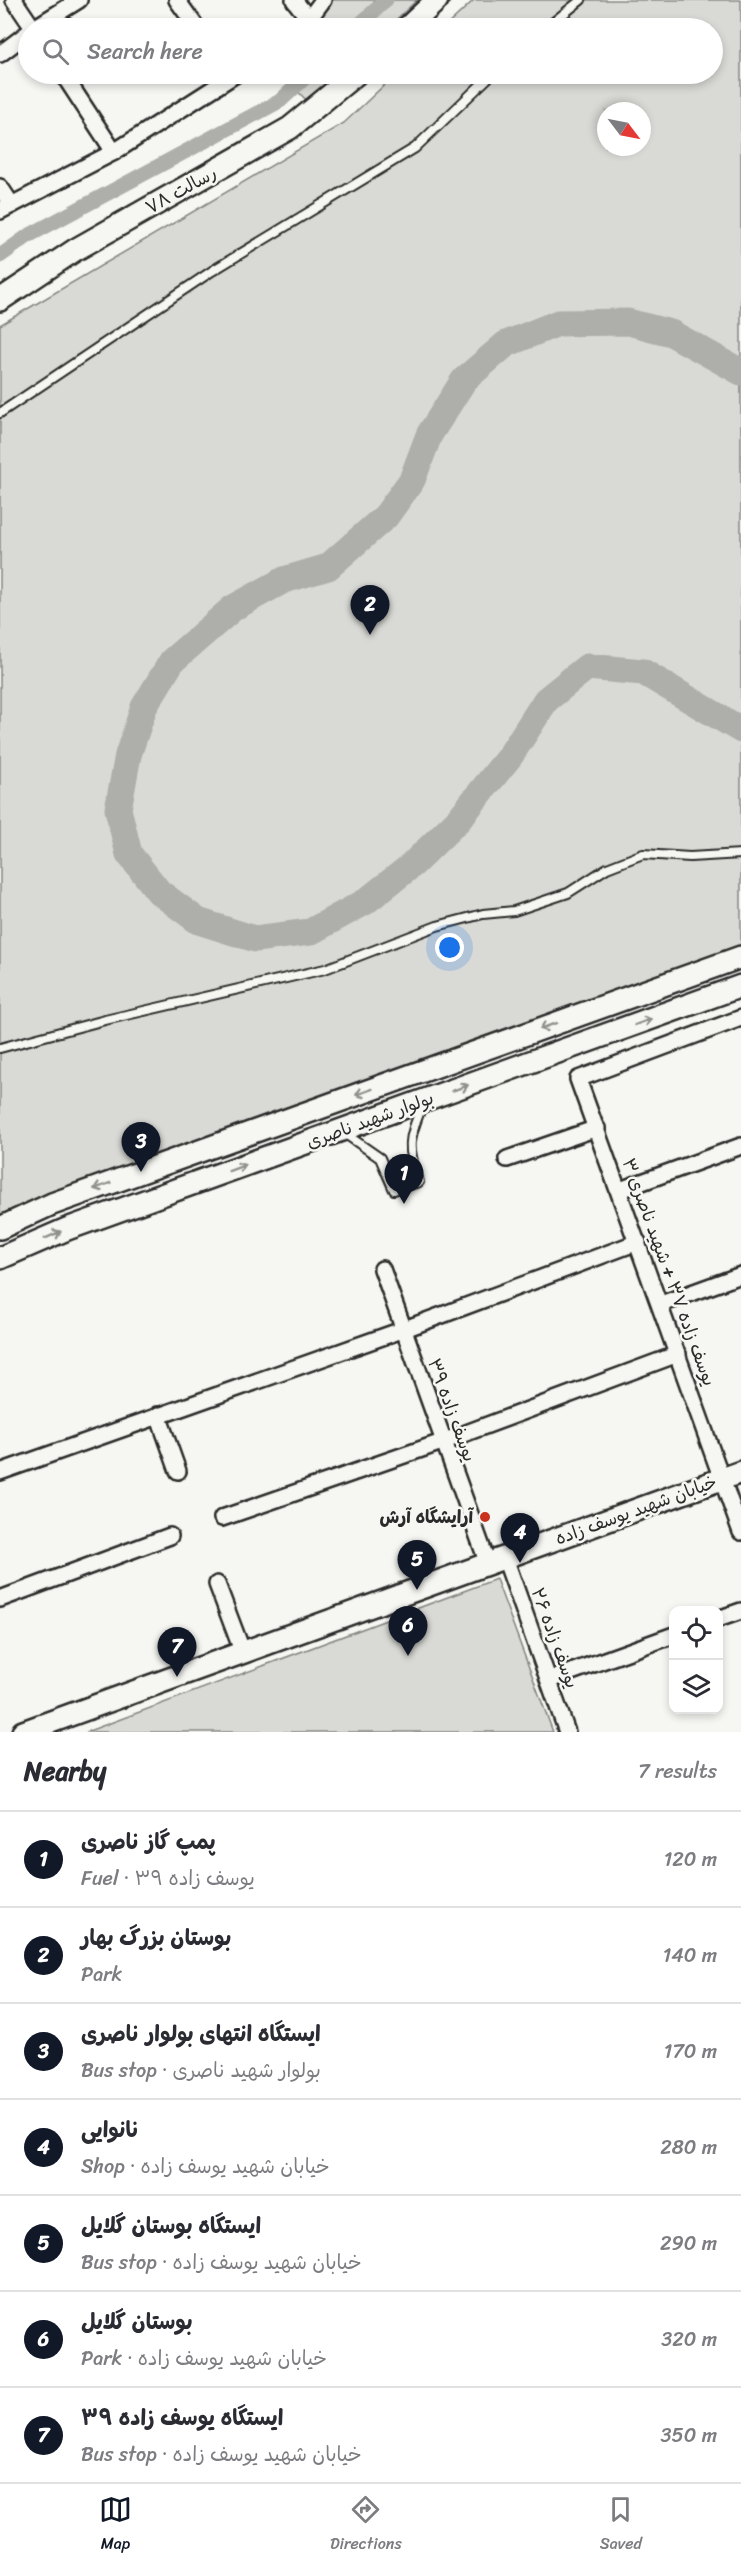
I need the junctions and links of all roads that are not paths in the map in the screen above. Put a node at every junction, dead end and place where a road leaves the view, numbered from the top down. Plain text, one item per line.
1 (14, 0) edge
2 (79, 0) edge
3 (177, 0) edge
4 (294, 0) edge
5 (323, 0) edge
6 (437, 0) edge
7 (581, 0) edge
8 (27, 18) edge
9 (50, 18) edge
10 (190, 18) edge
11 (308, 18) edge
12 (310, 18) edge
13 (418, 18) edge
14 (558, 18) edge
15 (18, 40) edge
16 (0, 54) edge
17 (70, 84) edge
18 (218, 84) edge
19 (344, 84) edge
20 (482, 84) edge
21 (114, 152) junction
22 (0, 187) edge
23 (6, 208) edge
24 (0, 300) edge
25 (0, 413) edge
26 (741, 854) edge
27 (741, 957) edge
28 (741, 986) edge
29 (587, 1011) junction
30 (741, 1018) edge
31 (598, 1038) junction
32 (0, 1048) edge
33 (425, 1100) junction
34 (597, 1128) junction
35 (340, 1131) junction
36 (741, 1146) edge
37 (507, 1159) dead end
38 (620, 1190) junction
39 (0, 1228) edge
40 (638, 1242) junction
41 (0, 1258) edge
42 (382, 1269) dead end
43 (741, 1275) edge
44 (661, 1304) junction
45 (402, 1330) junction
46 (678, 1354) junction
47 (158, 1415) junction
48 (442, 1442) junction
49 (178, 1471) dead end
50 (0, 1472) edge
51 (731, 1476) edge
52 (222, 1518) dead end
53 (741, 1532) edge
54 (170, 1536) dead end
55 (497, 1561) junction
56 (217, 1584) dead end
57 (0, 1599) edge
58 (741, 1611) edge
59 (723, 1617) edge
60 (669, 1637) edge
61 (243, 1653) junction
62 (549, 1680) junction
63 (23, 1732) edge
64 (567, 1732) edge

1 - 8 street
2 - 9 street
3 - 10 street
4 - 11 street
5 - 12 street
6 - 13 main road
7 - 14 lane
15 - 16 street
17 - 21 street
18 - 21 street
19 - 24 main road, رسالت ۷۸
20 - 25 lane
21 - 23 street
22 - 23 street
26 - 32 lane
27 - 29 main road, بولوار شهید ناصری
31 -> 28 main road, بولوار شهید ناصری
29 - 31 main road
29 -> 39 main road, بولوار شهید ناصری
30 - 34 street, یوسف زاده ۳۷ + شهید ناصری ۳
33 -> 31 main road, بولوار شهید ناصری
33 - 35 main road, بولوار شهید ناصری
33 - 35 lane
34 - 37 street
34 - 38 street, یوسف زاده ۳۷ + شهید ناصری ۳
41 -> 35 main road, بولوار شهید ناصری
36 - 38 street
38 - 40 street, یوسف زاده ۳۷ + شهید ناصری ۳
40 - 44 street, یوسف زاده ۳۷ + شهید ناصری ۳
40 - 45 street
42 - 45 street, یوسف زاده ۳۹
43 - 44 street
44 - 46 street, یوسف زاده ۳۷ + شهید ناصری ۳
45 - 47 street
45 - 48 street, یوسف زاده ۳۹
46 - 48 street
46 - 51 street, یوسف زاده ۳۷ + شهید ناصری ۳
47 - 49 street
47 - 50 street
48 - 52 street
48 - 55 street, یوسف زاده ۳۹
51 - 53 street, یوسف زاده ۳۷ + شهید ناصری ۳
51 - 55 main road, خیابان شهید یوسف زاده
54 - 57 street
55 - 61 main road, خیابان شهید یوسف زاده
55 - 62 street, یوسف زاده ۲۶
56 - 61 street
58 - 59 street
60 - 62 street
61 - 63 main road, خیابان شهید یوسف زاده
62 - 64 street, یوسف زاده ۲۶

